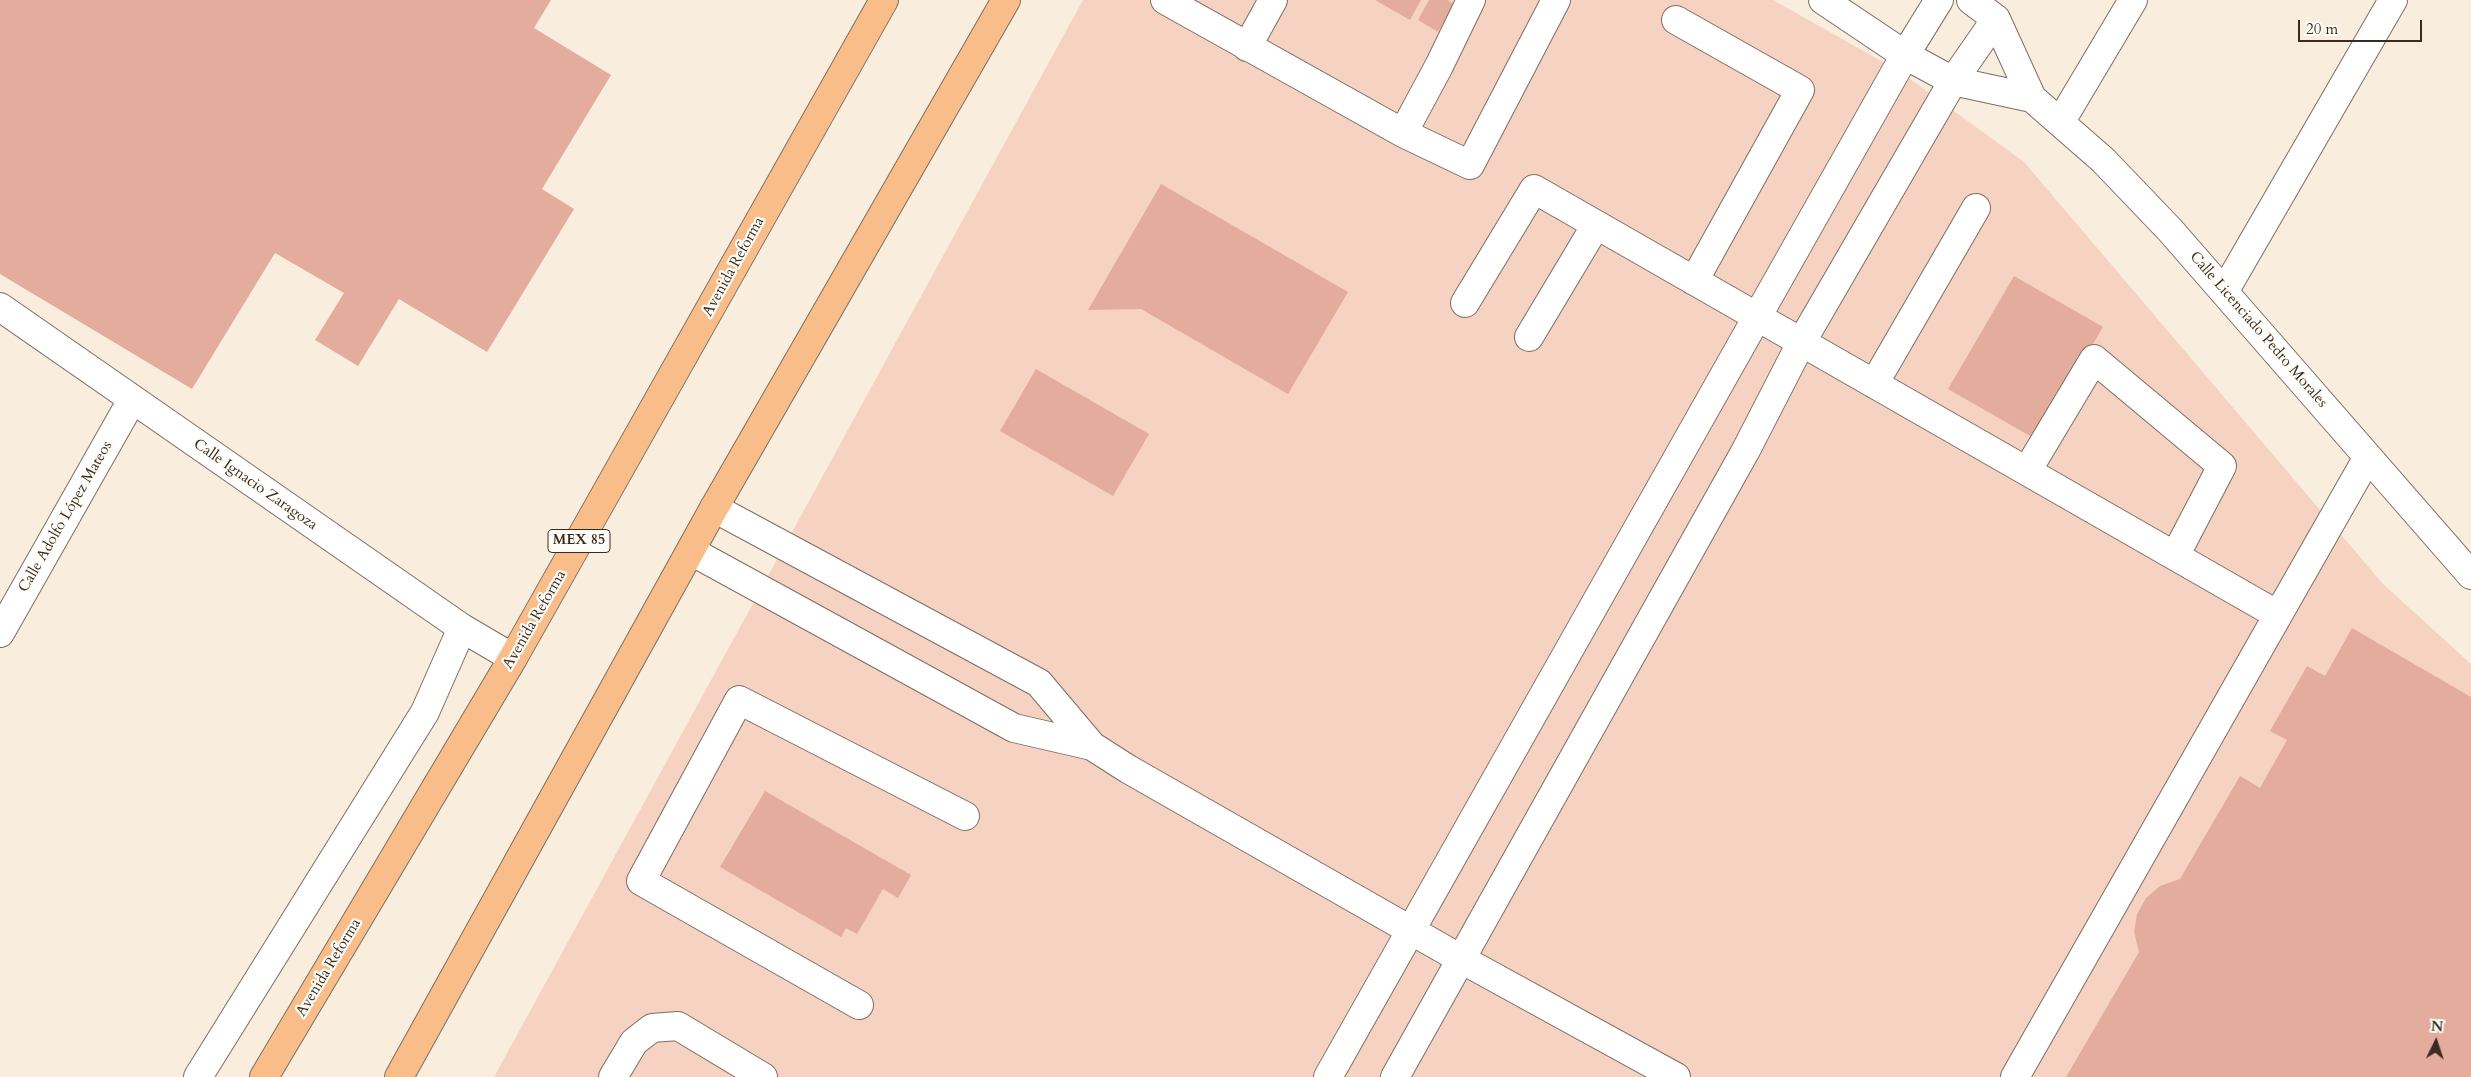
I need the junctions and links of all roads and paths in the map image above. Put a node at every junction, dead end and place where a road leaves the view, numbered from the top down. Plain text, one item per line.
1 (884, 0) edge
2 (1006, 0) edge
3 (1165, 0) edge
4 (1273, 0) edge
5 (1471, 0) edge
6 (1556, 0) edge
7 (1823, 0) edge
8 (1939, 0) edge
9 (1970, 0) edge
10 (2133, 0) edge
11 (2393, 0) edge
12 (1996, 19) junction
13 (1676, 20) dead end
14 (1247, 47) junction
15 (1905, 54) junction
16 (1953, 81) junction
17 (2032, 98) junction
18 (2061, 121) junction
19 (1403, 133) junction
20 (1976, 208) dead end
21 (1596, 225) junction
22 (1694, 281) junction
23 (2224, 292) junction
24 (1466, 303) dead end
25 (0, 307) edge
26 (1758, 318) junction
27 (1529, 337) dead end
28 (1801, 343) junction
29 (1874, 384) junction
30 (132, 400) junction
31 (2368, 457) junction
32 (2027, 471) junction
33 (714, 508) junction
34 (691, 551) junction
35 (2174, 556) junction
36 (2471, 575) edge
37 (2278, 615) junction
38 (462, 628) junction
39 (0, 633) edge
40 (513, 658) junction
41 (1092, 746) junction
42 (965, 816) dead end
43 (1410, 931) junction
44 (1461, 959) junction
45 (859, 1005) dead end
46 (198, 1077) edge
47 (264, 1077) edge
48 (399, 1077) edge
49 (613, 1077) edge
50 (764, 1077) edge
51 (1328, 1077) edge
52 (1395, 1077) edge
53 (1676, 1077) edge
54 (2015, 1077) edge

1 - 40 main road, Avenida Reforma / MEX 85
2 - 33 main road
3 - 14 street
4 - 14 street
5 - 19 street
6 - 19 street
7 - 15 street, Calle Licenciado Pedro Morales
8 - 15 street
9 - 12 street, Calle Licenciado Pedro Morales
10 - 18 street
11 - 23 street
12 - 16 street
12 - 17 street, Calle Licenciado Pedro Morales
13 - 22 street
14 - 19 street
15 - 16 street, Calle Licenciado Pedro Morales
15 - 26 street
16 - 17 street, Calle Licenciado Pedro Morales
16 - 28 street
17 - 18 street, Calle Licenciado Pedro Morales
18 - 23 street, Calle Licenciado Pedro Morales
20 - 29 street
21 - 22 street
21 - 24 street
21 - 27 street
22 - 26 street
23 - 31 street, Calle Licenciado Pedro Morales
25 - 30 street, Calle Ignacio Zaragoza
26 - 28 street
26 - 43 street
28 - 29 street
28 - 44 street
29 - 32 street
30 - 38 street, Calle Ignacio Zaragoza
30 - 39 street, Calle Adolfo López Mateos
31 - 36 street, Calle Licenciado Pedro Morales
31 - 37 street
32 - 35 street
32 - 35 street
33 - 34 main road
33 - 41 street
34 - 41 street
34 - 48 main road
35 - 37 street
37 - 54 street
38 - 40 street, Calle Ignacio Zaragoza
38 - 46 street
40 - 47 main road, Avenida Reforma / MEX 85
41 - 43 street
42 - 45 street
43 - 44 street
43 - 51 street
44 - 52 street
44 - 53 street
49 - 50 street

